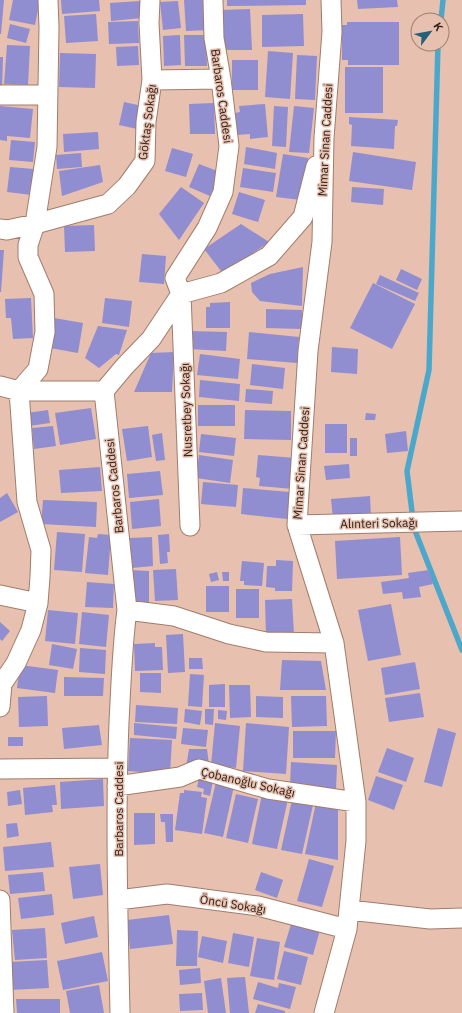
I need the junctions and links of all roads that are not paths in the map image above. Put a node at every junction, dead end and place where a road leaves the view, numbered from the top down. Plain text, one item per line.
1 (48, 0) edge
2 (150, 0) edge
3 (213, 0) edge
4 (330, 0) edge
5 (221, 79) junction
6 (152, 80) junction
7 (0, 95) edge
8 (48, 95) junction
9 (324, 138) junction
10 (35, 224) junction
11 (0, 229) edge
12 (181, 294) junction
13 (0, 386) edge
14 (19, 391) junction
15 (104, 391) junction
16 (462, 521) edge
17 (297, 525) junction
18 (190, 526) dead end
19 (0, 595) edge
20 (38, 603) junction
21 (128, 610) junction
22 (334, 643) junction
23 (1, 685) edge
24 (0, 707) edge
25 (0, 769) edge
26 (117, 777) junction
27 (356, 802) junction
28 (0, 900) edge
29 (118, 900) junction
30 (462, 918) edge
31 (348, 920) junction
32 (4, 1013) edge
33 (120, 1013) edge
34 (324, 1013) edge

1 - 8 street
2 - 6 street, Göktaş Sokağı
3 - 5 street, Barbaros Caddesi
4 - 9 street, Mimar Sinan Caddesi
5 - 6 street
5 - 12 street, Barbaros Caddesi
6 - 10 street, Göktaş Sokağı
7 - 8 street
8 - 10 street
9 - 12 street
9 - 17 street, Mimar Sinan Caddesi
10 - 11 street, Göktaş Sokağı
10 - 14 street
12 - 15 street
12 - 18 street, Nusretbey Sokağı
13 - 14 street
14 - 15 street
14 - 20 street
15 - 21 street, Barbaros Caddesi
16 - 17 street, Alınteri Sokağı
17 - 22 street, Mimar Sinan Caddesi
19 - 20 street
20 - 23 street
21 - 22 street
21 - 26 street, Barbaros Caddesi
22 - 27 street, Mimar Sinan Caddesi
23 - 24 street
25 - 26 street, Çobanoğlu Sokağı
26 - 27 street, Çobanoğlu Sokağı
26 - 29 street, Barbaros Caddesi
27 - 31 street, Mimar Sinan Caddesi
28 - 32 street
29 - 31 street, Öncü Sokağı
29 - 33 street, Barbaros Caddesi
30 - 31 street, Öncü Sokağı
31 - 34 street, Mimar Sinan Caddesi

